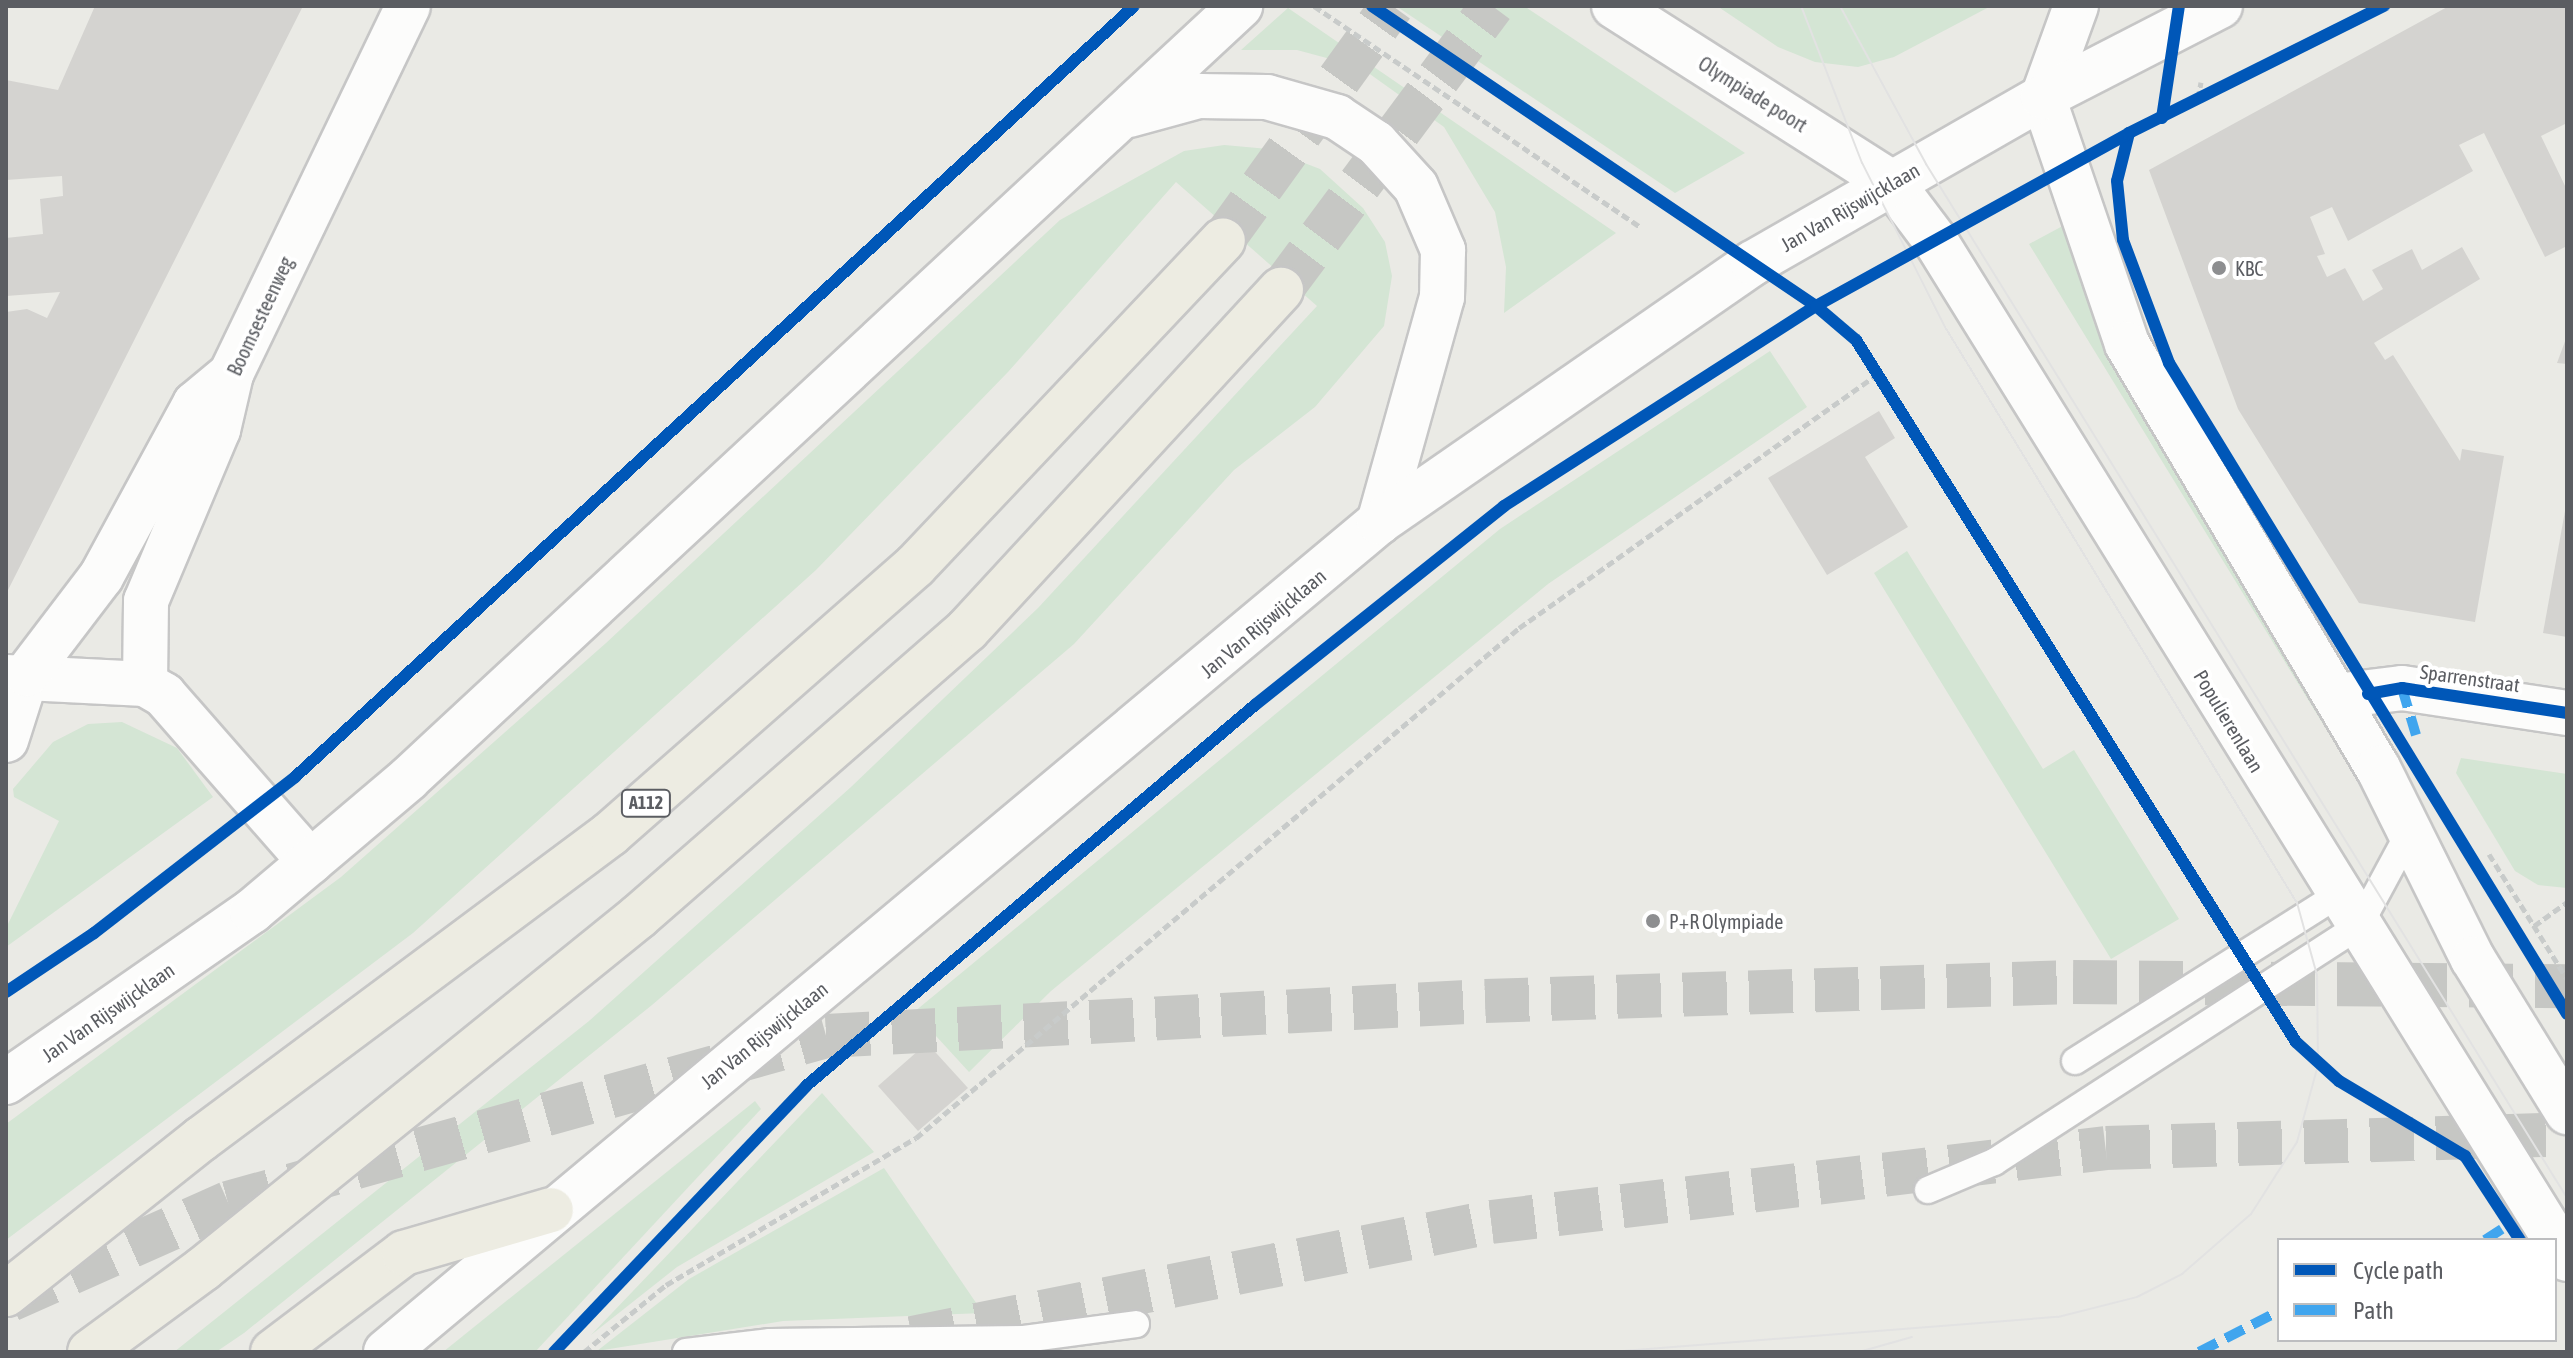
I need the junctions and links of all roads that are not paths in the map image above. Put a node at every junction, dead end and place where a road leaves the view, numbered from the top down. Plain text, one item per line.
1 (408, 6) edge
2 (1240, 6) edge
3 (1614, 6) edge
4 (2076, 6) edge
5 (2220, 6) edge
6 (2043, 97) junction
7 (1127, 115) junction
8 (1892, 183) junction
9 (1223, 240) tunnel mouth
10 (1281, 290) tunnel mouth
11 (231, 374) junction
12 (1379, 522) junction
13 (16, 676) edge
14 (145, 684) junction
15 (2336, 696) junction
16 (2567, 713) edge
17 (6, 740) edge
18 (2409, 833) junction
19 (310, 862) junction
20 (2348, 911) junction
21 (2075, 1061) dead end
22 (6, 1082) edge
23 (2567, 1112) edge
24 (1928, 1190) dead end
25 (551, 1210) junction
26 (2554, 1238) edge
27 (6, 1294) edge
28 (1136, 1324) dead end
29 (90, 1352) edge
30 (273, 1352) edge
31 (386, 1352) edge
32 (686, 1352) edge

1 - 11 main road, Boomsesteenweg
2 - 7 main road, Jan Van Rijswijcklaan
3 - 8 main road, Olympiade poort
4 - 6 main road
5 - 6 main road, Jan Van Rijswijcklaan
6 - 8 main road, Jan Van Rijswijcklaan
6 - 15 main road
7 - 12 main road
7 - 19 main road, Jan Van Rijswijcklaan
8 - 12 main road, Jan Van Rijswijcklaan
8 - 20 main road, Populierenlaan
9 - 27 highway, A112
10 - 29 highway
11 - 13 main road
11 - 14 main road, Boomsesteenweg
12 - 25 main road, Jan Van Rijswijcklaan
13 - 14 main road
13 - 17 main road
14 - 19 main road
15 - 16 main road, Sparrenstraat
15 - 18 main road
18 - 20 lane
18 - 23 main road
19 - 22 main road, Jan Van Rijswijcklaan
20 - 21 lane
20 - 24 lane
20 - 26 main road, Populierenlaan
25 - 30 highway
25 - 31 main road, Jan Van Rijswijcklaan
28 - 32 lane

